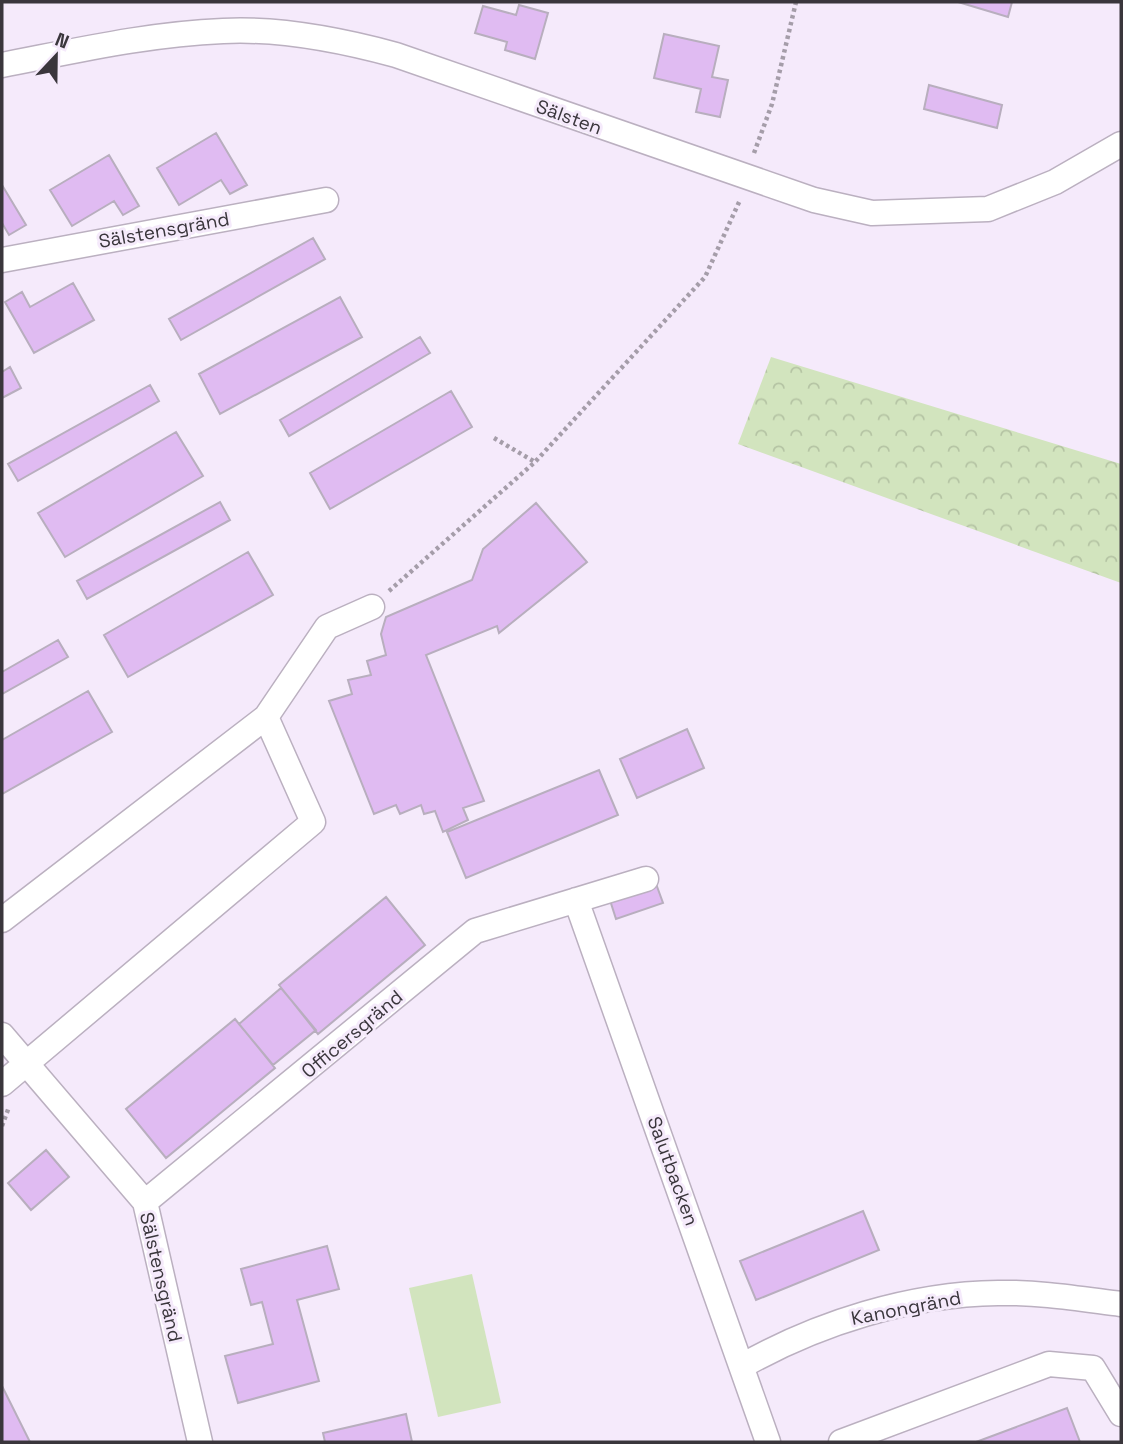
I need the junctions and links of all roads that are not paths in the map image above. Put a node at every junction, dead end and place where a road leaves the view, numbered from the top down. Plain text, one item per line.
1 (2, 65) edge
2 (1121, 144) edge
3 (326, 200) dead end
4 (2, 260) edge
5 (372, 607) road end
6 (266, 717) junction
7 (646, 879) dead end
8 (576, 900) junction
9 (2, 920) edge
10 (2, 1035) edge
11 (25, 1064) junction
12 (2, 1084) edge
13 (145, 1202) junction
14 (1121, 1304) edge
15 (742, 1366) junction
16 (1121, 1414) edge
17 (200, 1442) edge
18 (768, 1442) edge
19 (841, 1442) edge

1 - 2 street, Sälsten
3 - 4 street, Sälstensgränd
5 - 6 street
6 - 9 street
6 - 11 street
7 - 8 street, Officersgränd
8 - 13 street, Officersgränd
8 - 15 street, Salutbacken
10 - 11 street, Sälstensgränd
11 - 12 street
11 - 13 street, Sälstensgränd
13 - 17 street, Sälstensgränd
14 - 15 street, Kanongränd
15 - 18 street, Salutbacken
16 - 19 street

